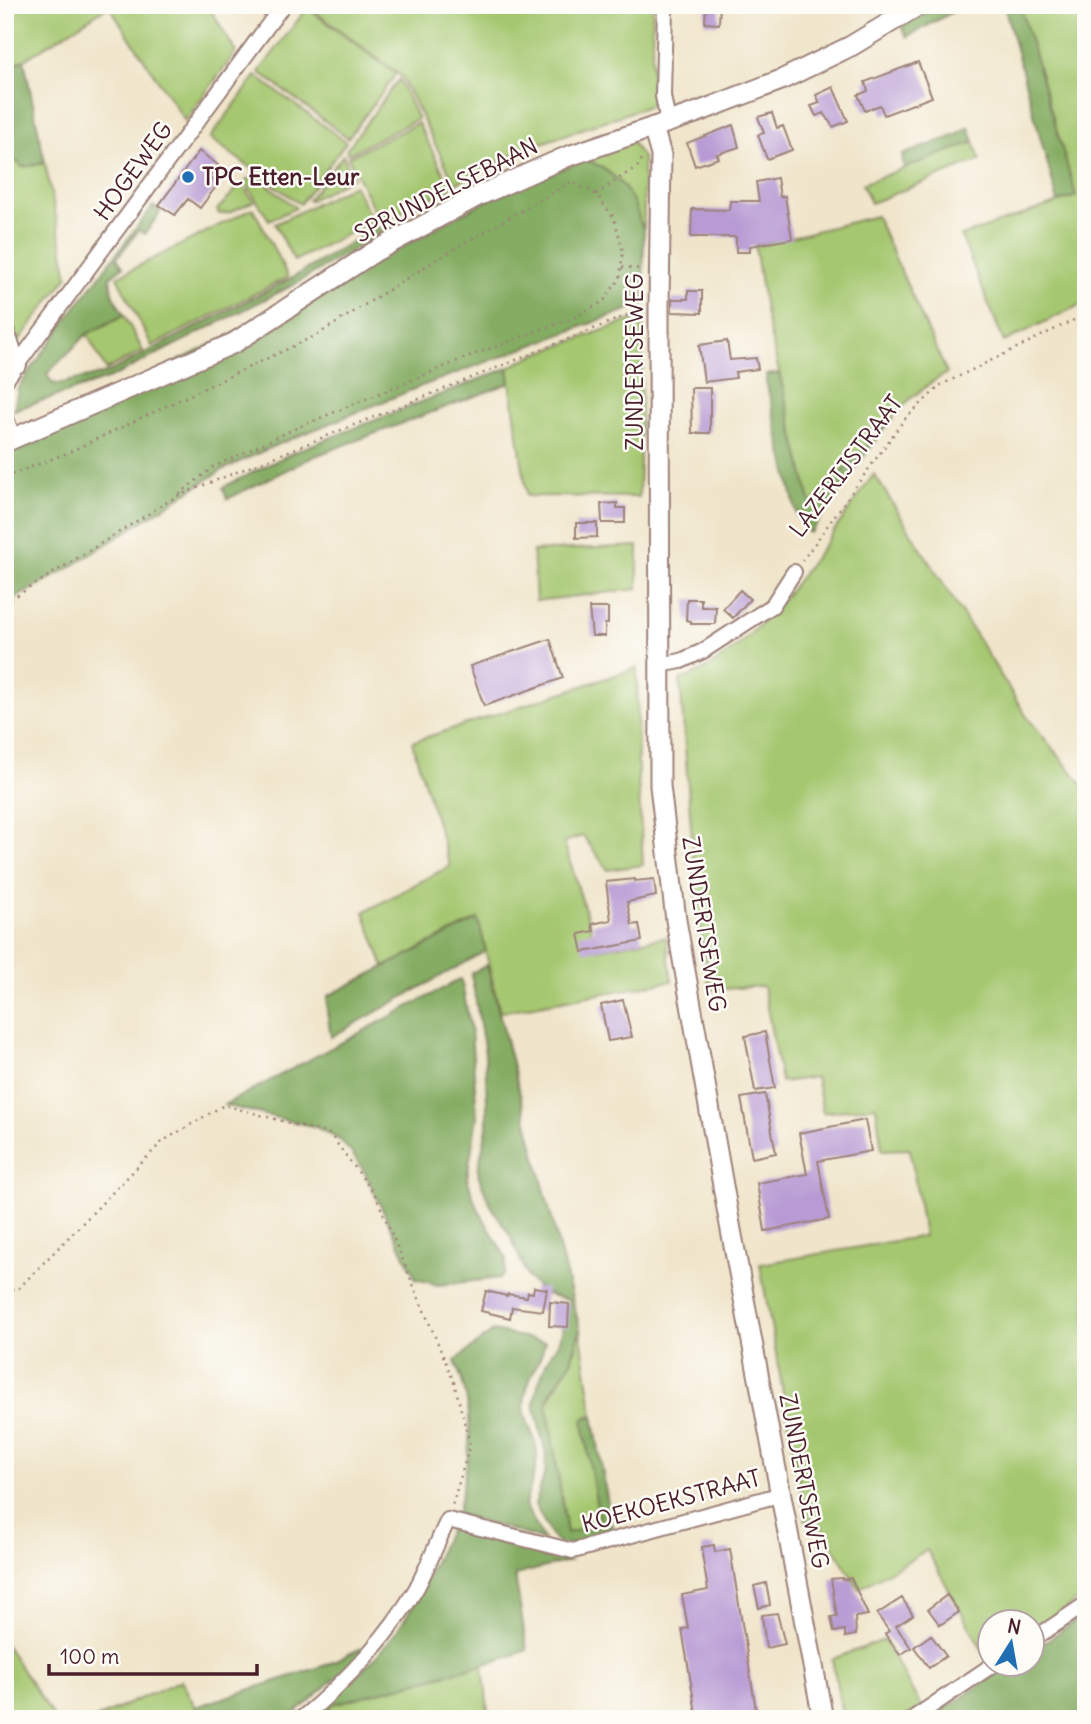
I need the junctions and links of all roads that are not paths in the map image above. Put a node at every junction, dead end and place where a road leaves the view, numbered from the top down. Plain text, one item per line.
1 (283, 5) edge
2 (665, 5) edge
3 (919, 5) edge
4 (660, 125) junction
5 (5, 326) edge
6 (19, 365) junction
7 (5, 381) edge
8 (5, 416) edge
9 (9, 441) edge
10 (794, 572) road end
11 (660, 665) junction
12 (782, 1494) junction
13 (1086, 1604) edge
14 (1046, 1630) edge
15 (976, 1676) edge
16 (301, 1719) edge
17 (823, 1719) edge
18 (912, 1719) edge

1 - 6 street, HOGEWEG
2 - 4 street, ZUNDERTSEWEG
3 - 4 street, SPRUNDELSEBAAN
4 - 9 street, SPRUNDELSEBAAN
4 - 11 street, ZUNDERTSEWEG
5 - 6 street
6 - 7 street, HOGEWEG
8 - 9 street
10 - 11 street, LAZERIJSTRAAT
11 - 12 street, ZUNDERTSEWEG
12 - 16 street, KOEKOEKSTRAAT
12 - 17 street, ZUNDERTSEWEG
13 - 14 street
15 - 18 street

